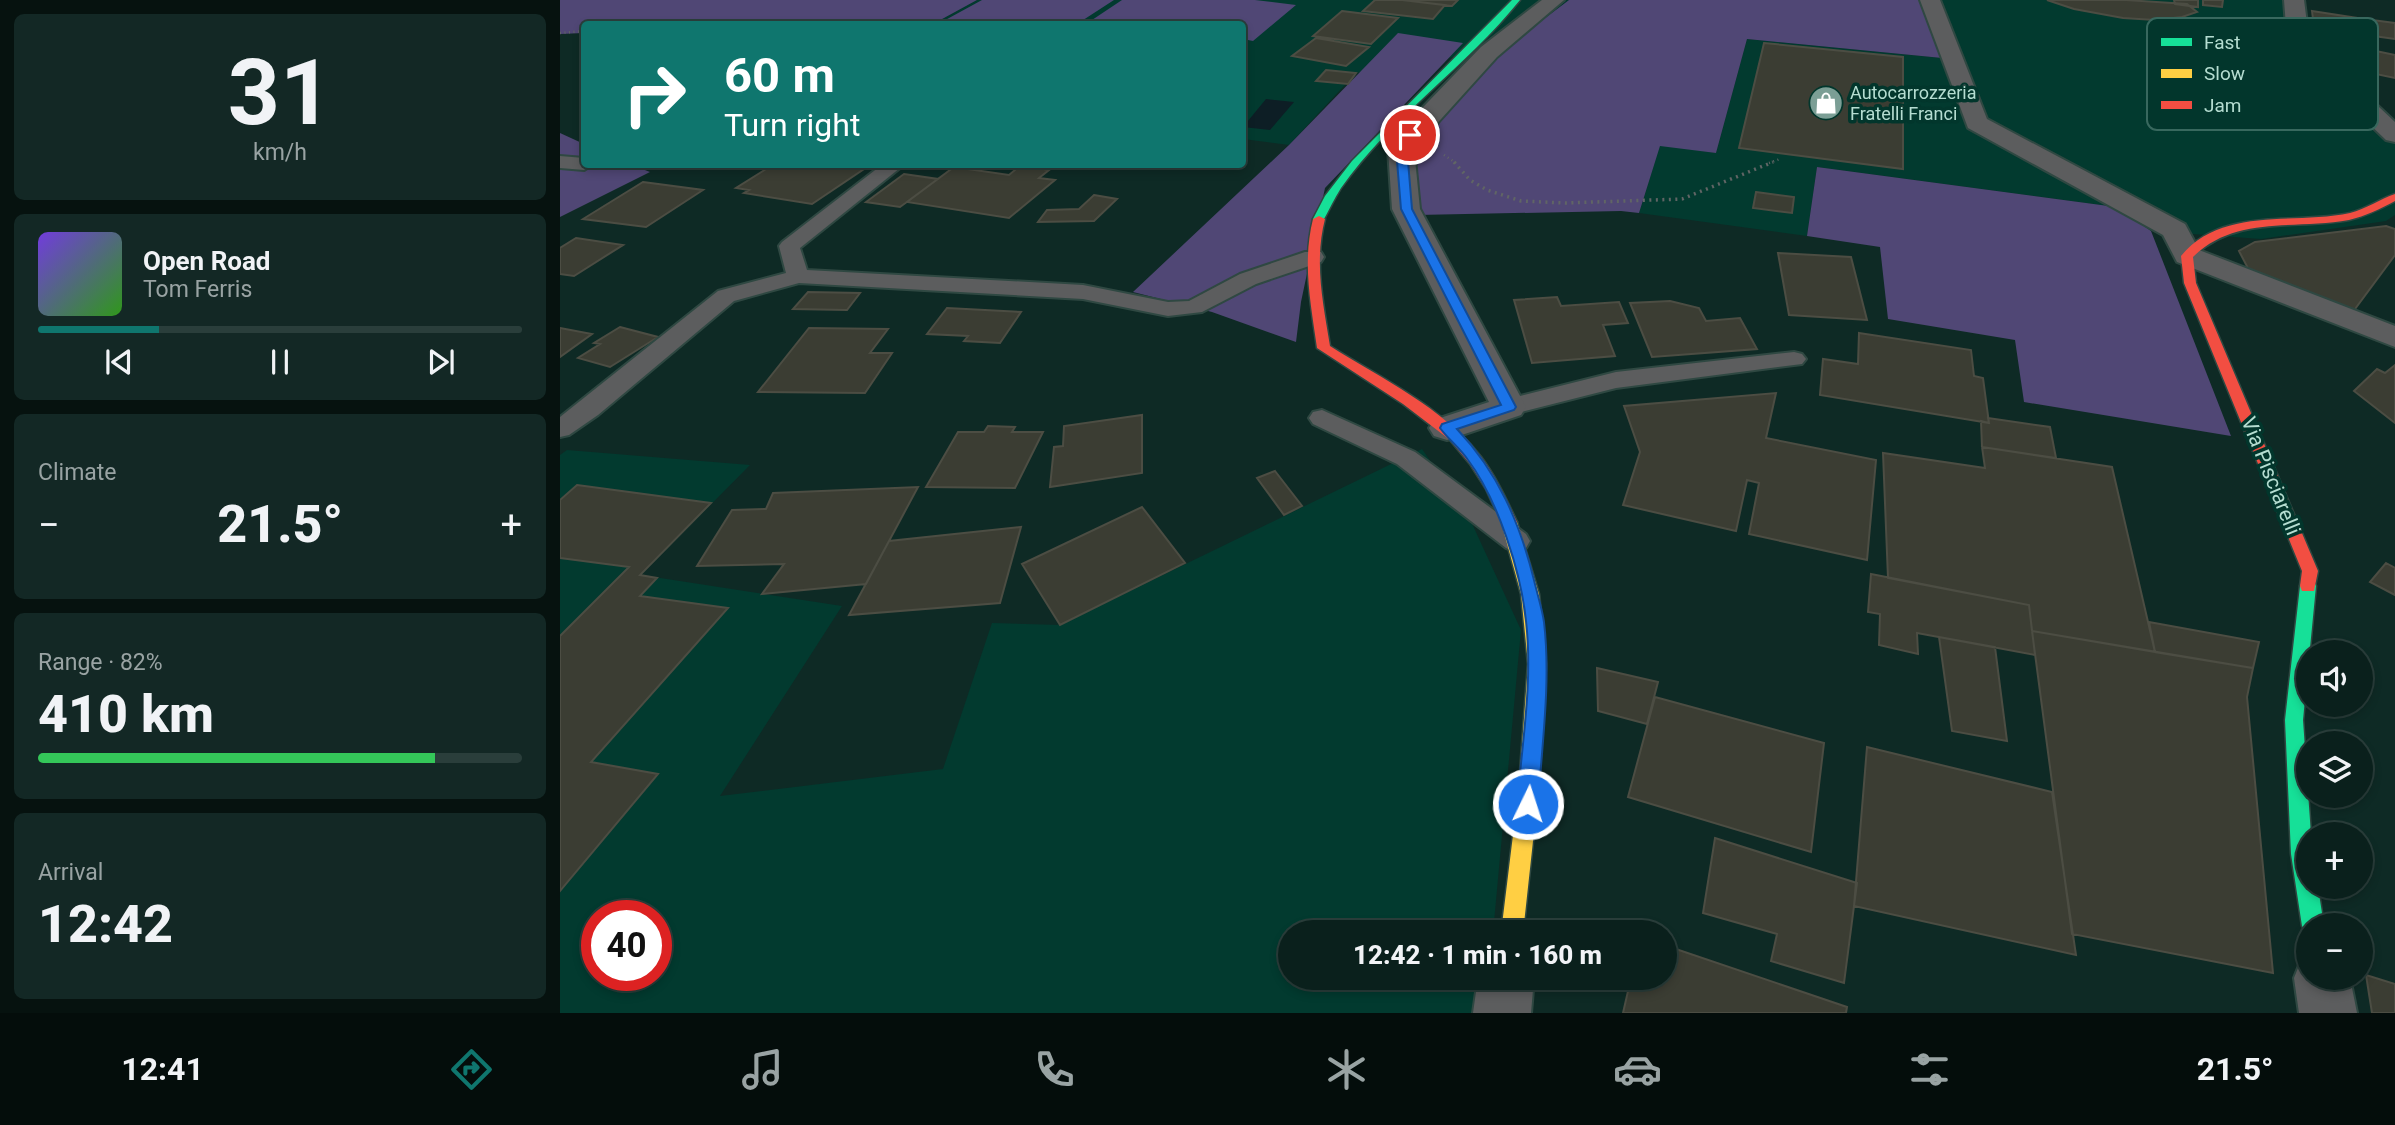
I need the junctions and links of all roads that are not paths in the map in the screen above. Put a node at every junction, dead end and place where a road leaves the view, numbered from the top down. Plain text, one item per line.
1 (1516, 0) edge
2 (1555, 0) edge
3 (1930, 0) edge
4 (2294, 0) edge
5 (2296, 18) edge
6 (2378, 119) edge
7 (2395, 135) edge
8 (560, 162) edge
9 (581, 164) edge
10 (891, 168) edge
11 (2395, 197) edge
12 (2187, 256) junction
13 (1313, 257) junction
14 (798, 276) junction
15 (2395, 337) edge
16 (1794, 359) dead end
17 (1509, 407) junction
18 (1322, 418) dead end
19 (1447, 428) junction
20 (560, 429) edge
21 (1516, 541) junction
22 (2312, 913) edge
23 (1514, 920) edge
24 (1505, 990) edge
25 (2324, 990) edge
26 (1502, 1013) edge
27 (2328, 1013) edge

1 - 13 street
2 - 17 street
3 - 12 street
4 - 5 street
6 - 7 street
8 - 9 lane
10 - 14 lane
11 - 12 street
12 - 15 street
12 - 22 street, Via Pisciarelli
13 - 14 lane
13 - 19 street
14 - 20 lane
16 - 17 lane
17 - 19 street
18 - 21 lane
19 - 21 street
21 - 23 street
24 - 26 street
25 - 27 street

